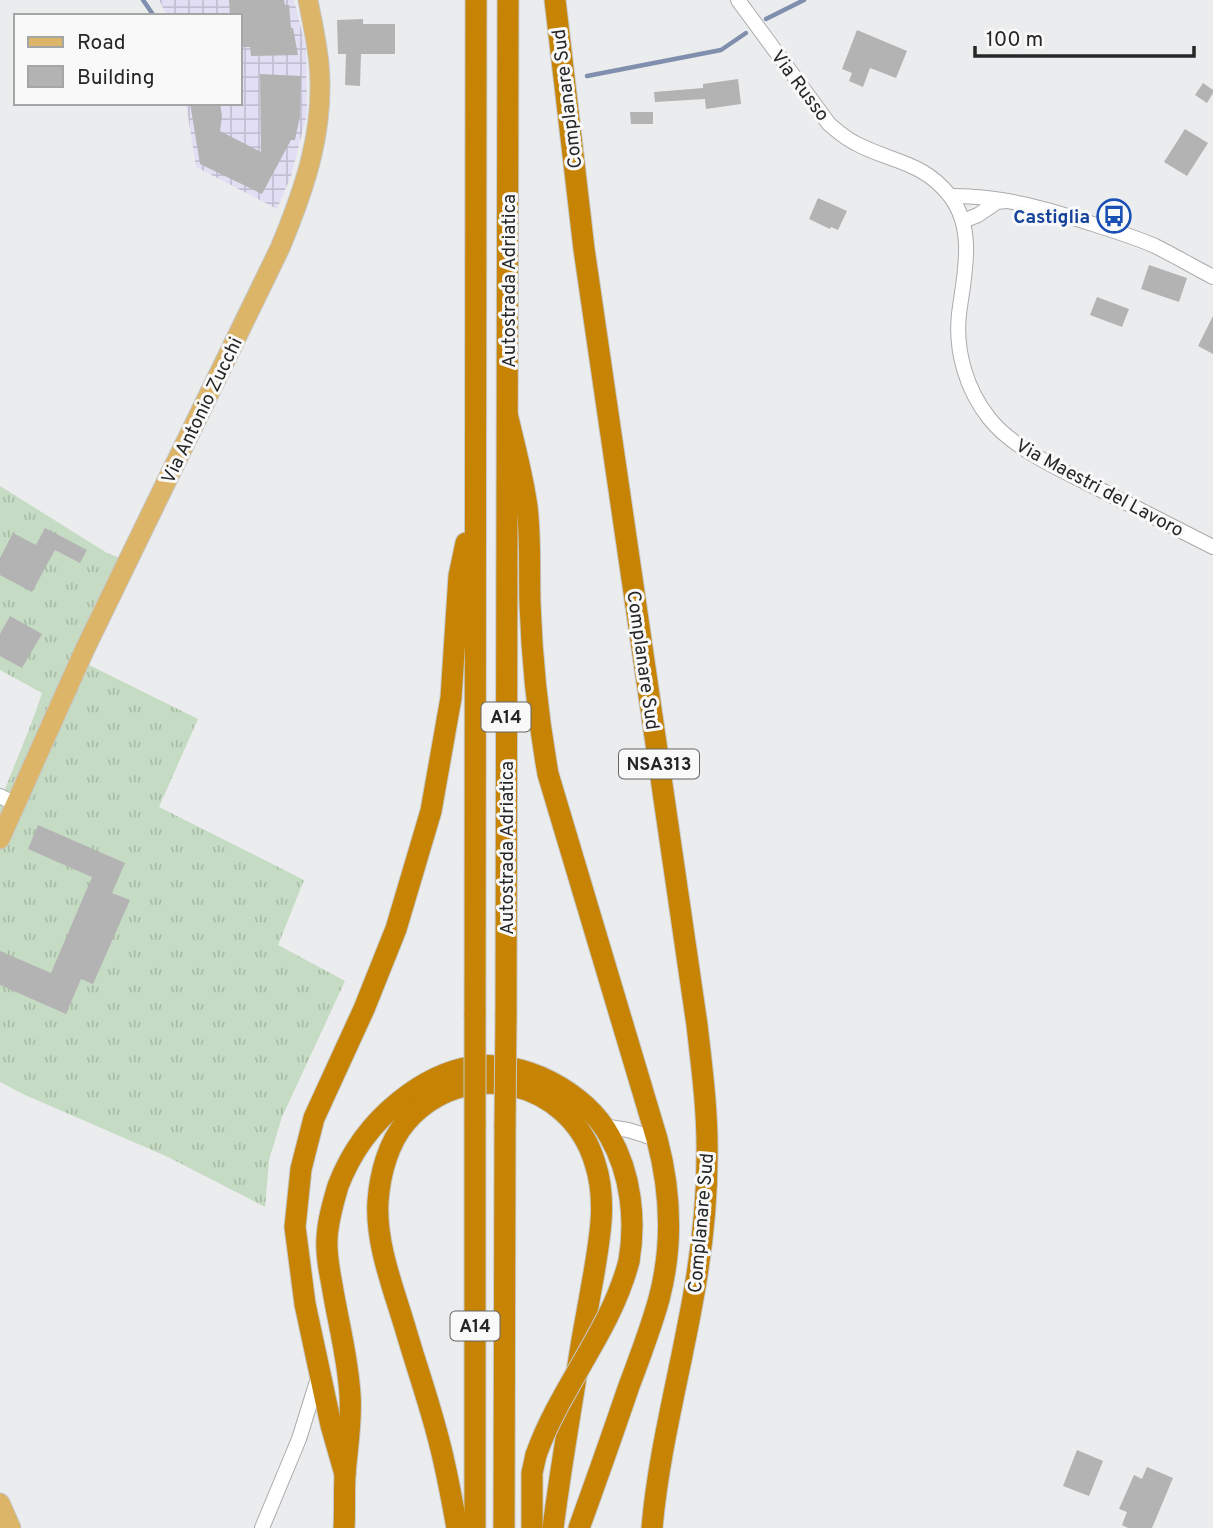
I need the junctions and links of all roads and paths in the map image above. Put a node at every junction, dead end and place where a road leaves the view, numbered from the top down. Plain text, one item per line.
1 (308, 0) edge
2 (476, 0) edge
3 (508, 0) edge
4 (555, 0) edge
5 (738, 0) edge
6 (950, 196) junction
7 (1008, 201) junction
8 (963, 221) junction
9 (1213, 277) edge
10 (508, 418) junction
11 (475, 516) junction
12 (1213, 547) edge
13 (7, 800) edge
14 (0, 839) edge
15 (603, 1126) junction
16 (657, 1139) junction
17 (320, 1373) junction
18 (345, 1474) junction
19 (262, 1528) edge
20 (344, 1528) edge
21 (457, 1528) edge
22 (475, 1528) edge
23 (505, 1528) edge
24 (532, 1528) edge
25 (553, 1528) edge
26 (579, 1528) edge
27 (652, 1528) edge

1 - 13 main road, Via Antonio Zucchi
2 - 11 highway, Autostrada Adriatica / A14
3 - 10 highway, Autostrada Adriatica / A14
4 - 27 highway, Complanare Sud / NSA313
5 - 6 street, Via Russo
6 - 7 street
6 - 8 street, Via Russo
7 - 8 street
7 - 9 street
8 - 12 street, Via Maestri del Lavoro
10 - 16 highway
10 - 23 highway, Autostrada Adriatica / A14, bridge
11 - 17 highway
11 - 22 highway, Autostrada Adriatica / A14, bridge
13 - 14 main road, Via Antonio Zucchi
15 - 16 street
15 - 18 highway
15 - 24 highway, bridge
16 - 26 highway
17 - 18 highway
17 - 19 street
18 - 20 highway
21 - 25 highway

